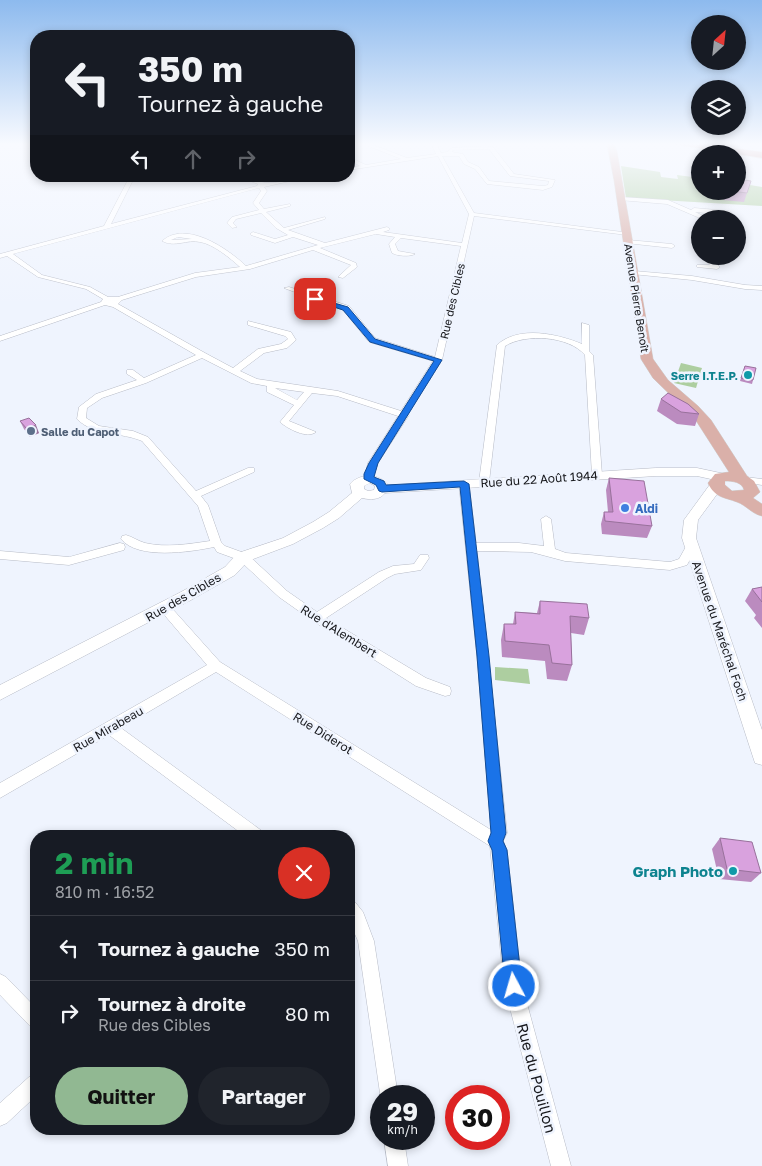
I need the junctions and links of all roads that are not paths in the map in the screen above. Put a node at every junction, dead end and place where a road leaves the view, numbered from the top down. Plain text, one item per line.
1 (122, 197) edge
2 (217, 197) edge
3 (259, 197) edge
4 (463, 197) edge
5 (621, 199) joint
6 (288, 205) dead end
7 (685, 209) junction
8 (262, 210) junction
9 (696, 210) edge
10 (691, 212) edge
11 (472, 214) junction
12 (323, 218) dead end
13 (234, 227) dead end
14 (106, 228) junction
15 (388, 229) dead end
16 (283, 230) junction
17 (374, 232) junction
18 (253, 234) dead end
19 (293, 234) junction
20 (399, 236) junction
21 (627, 237) junction
22 (197, 240) dead end
23 (324, 245) junction
24 (465, 245) junction
25 (672, 246) dead end
26 (314, 248) junction
27 (8, 254) junction
28 (412, 254) dead end
29 (0, 256) edge
30 (714, 265) edge
31 (699, 266) joint
32 (246, 268) junction
33 (634, 273) junction
34 (341, 276) dead end
35 (702, 280) junction
36 (287, 288) dead end
37 (762, 288) edge
38 (111, 301) junction
39 (251, 323) dead end
40 (585, 324) dead end
41 (0, 339) edge
42 (586, 350) junction
43 (202, 355) junction
44 (438, 360) junction
45 (234, 371) junction
46 (130, 372) dead end
47 (143, 382) junction
48 (272, 385) junction
49 (310, 390) junction
50 (298, 404) junction
51 (405, 415) junction
52 (312, 432) dead end
53 (251, 470) dead end
54 (597, 475) junction
55 (369, 479) junction
56 (484, 482) junction
57 (464, 484) junction
58 (738, 485) edge
59 (382, 489) junction
60 (359, 494) junction
61 (195, 495) junction
62 (762, 507) edge
63 (762, 511) edge
64 (546, 519) dead end
65 (216, 543) junction
66 (692, 546) junction
67 (471, 547) junction
68 (550, 550) junction
69 (0, 554) edge
70 (243, 557) junction
71 (424, 558) dead end
72 (165, 608) junction
73 (317, 618) junction
74 (216, 666) junction
75 (445, 691) dead end
76 (0, 693) edge
77 (111, 728) junction
78 (762, 757) edge
79 (0, 791) edge
80 (249, 830) edge
81 (495, 841) junction
82 (355, 916) edge
83 (0, 983) edge
84 (30, 1014) edge
85 (387, 1085) edge
86 (30, 1089) edge
87 (0, 1116) edge
88 (396, 1150) edge
89 (398, 1166) edge
90 (561, 1166) edge

1 - 14 street
2 - 14 street
3 - 8 street
4 - 11 street
5 - 7 street
5 - 21 main road, Avenue Pierre Benoît
6 - 8 street
7 - 9 street
7 - 10 street
8 - 13 street
8 - 16 street
11 - 21 street
11 - 24 street, Rue des Cibles
12 - 16 street
14 - 27 street
15 - 17 street
16 - 19 street
17 - 20 street
17 - 23 street
18 - 19 street
19 - 23 street
20 - 24 street
20 - 28 street
21 - 25 street
21 - 33 main road, Avenue Pierre Benoît
22 - 32 street
23 - 26 street
24 - 44 street, Rue des Cibles
26 - 32 street
26 - 34 street
27 - 29 street
27 - 38 street
30 - 31 street
31 - 35 street
32 - 38 street
33 - 35 street
33 - 58 main road, Avenue Pierre Benoît
35 - 37 street
36 - 44 street
38 - 41 street
38 - 43 street
39 - 45 street
40 - 42 street
42 - 54 street
42 - 56 street
43 - 45 street
43 - 47 street
44 - 51 street, Rue des Cibles
45 - 48 street
46 - 47 street
47 - 61 street
48 - 49 street
48 - 50 street
49 - 50 street
49 - 51 street
50 - 52 street
51 - 55 street, Rue des Cibles
53 - 61 street
54 - 56 street, Rue du 22 Août 1944
54 - 58 street, Rue du 22 Août 1944
55 - 59 street
55 - 60 street
56 - 57 street, Rue du 22 Août 1944
57 - 59 street, Rue du 22 Août 1944
57 - 67 street, Rue du Pouillon
58 - 62 main road
58 - 63 main road
58 - 66 street, Avenue du Maréchal Foch
59 - 60 street, Rue du 22 Août 1944
60 - 70 street, Rue des Cibles
61 - 65 street
64 - 68 street
65 - 69 street
65 - 70 street
66 - 68 street
66 - 78 street, Avenue du Maréchal Foch
67 - 68 street
67 - 81 street, Rue du Pouillon
70 - 72 street, Rue des Cibles
70 - 73 street, Rue d'Alembert
71 - 73 street
72 - 74 street, Rue Diderot
72 - 76 street, Rue des Cibles
73 - 75 street, Rue d'Alembert
74 - 77 street, Rue Mirabeau
74 - 81 street, Rue Diderot
77 - 79 street, Rue Mirabeau
77 - 80 street
81 - 90 street, Rue du Pouillon
82 - 85 street
83 - 84 street
86 - 87 street
88 - 89 street

